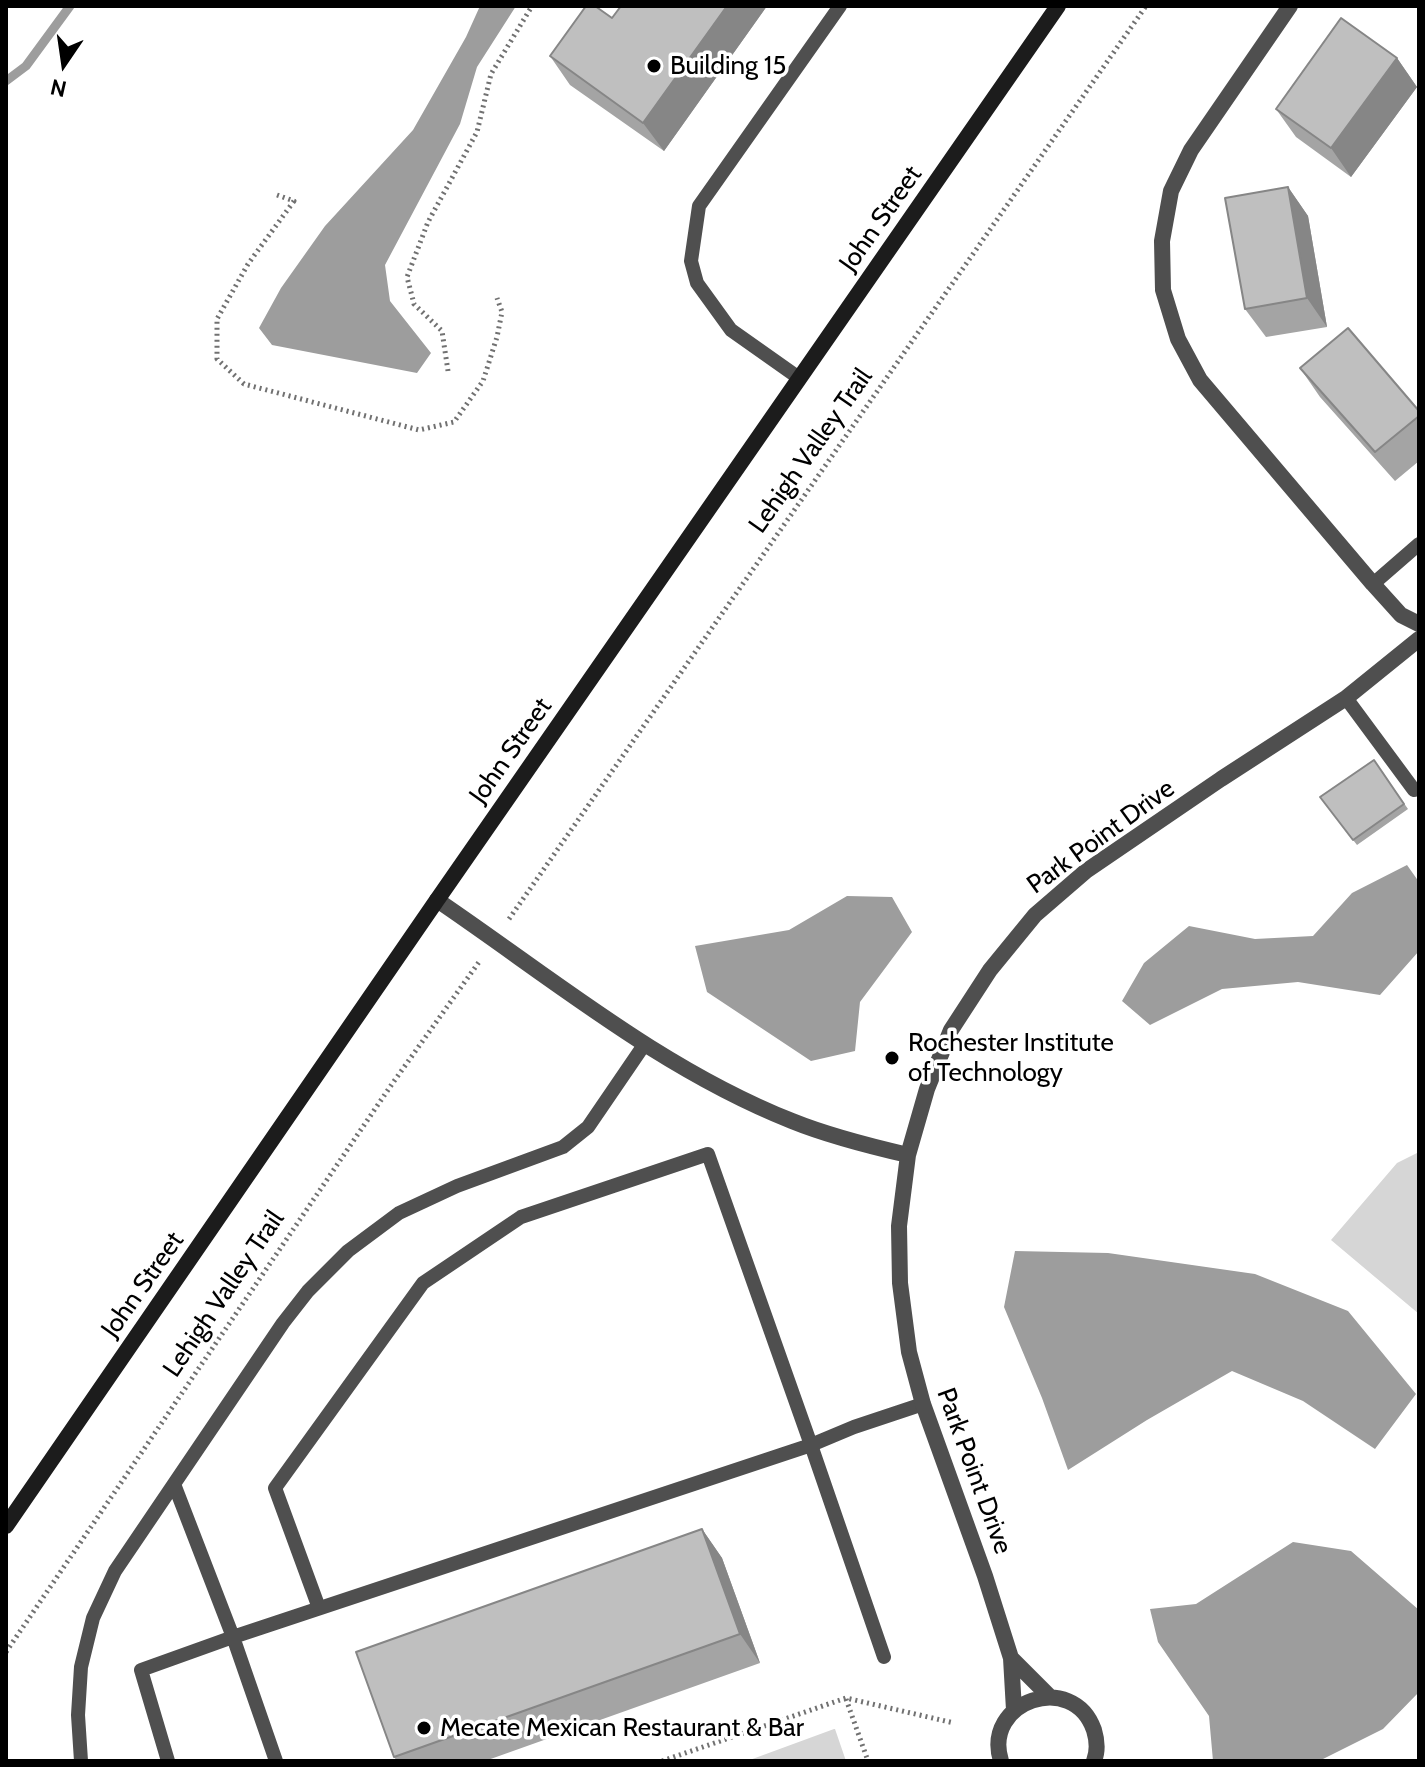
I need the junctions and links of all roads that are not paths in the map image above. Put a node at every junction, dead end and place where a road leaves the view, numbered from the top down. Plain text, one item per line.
1 (840, 6) edge
2 (1058, 6) edge
3 (1290, 6) edge
4 (799, 378) junction
5 (1419, 544) edge
6 (1373, 584) junction
7 (1419, 624) edge
8 (1419, 639) edge
9 (1346, 698) junction
10 (1414, 790) dead end
11 (437, 900) junction
12 (644, 1045) junction
13 (908, 1155) junction
14 (923, 1404) junction
15 (811, 1445) junction
16 (174, 1484) junction
17 (6, 1526) edge
18 (319, 1608) junction
19 (233, 1637) junction
20 (884, 1657) dead end
21 (1011, 1658) junction
22 (1050, 1697) junction
23 (1014, 1710) junction
24 (81, 1761) edge
25 (168, 1761) edge
26 (276, 1761) edge
27 (1001, 1761) edge
28 (1094, 1761) edge

1 - 4 lane
2 - 4 street, John Street
3 - 6 street
4 - 11 street, John Street
5 - 6 lane
6 - 7 street
8 - 9 street, Park Point Drive
9 - 10 lane
9 - 13 street, Park Point Drive
11 - 12 street
11 - 17 street, John Street
12 - 13 street
12 - 16 lane
13 - 14 street, Park Point Drive
14 - 15 lane
14 - 21 street, Park Point Drive
15 - 18 lane
15 - 18 lane
15 - 20 lane
16 - 19 lane
16 - 24 lane
18 - 19 lane
19 - 25 lane
19 - 26 lane
21 - 22 street, Park Point Drive
21 - 23 street, Park Point Drive
22 - 23 street
22 - 28 street, Park Point Drive
23 - 27 street, Park Point Drive

